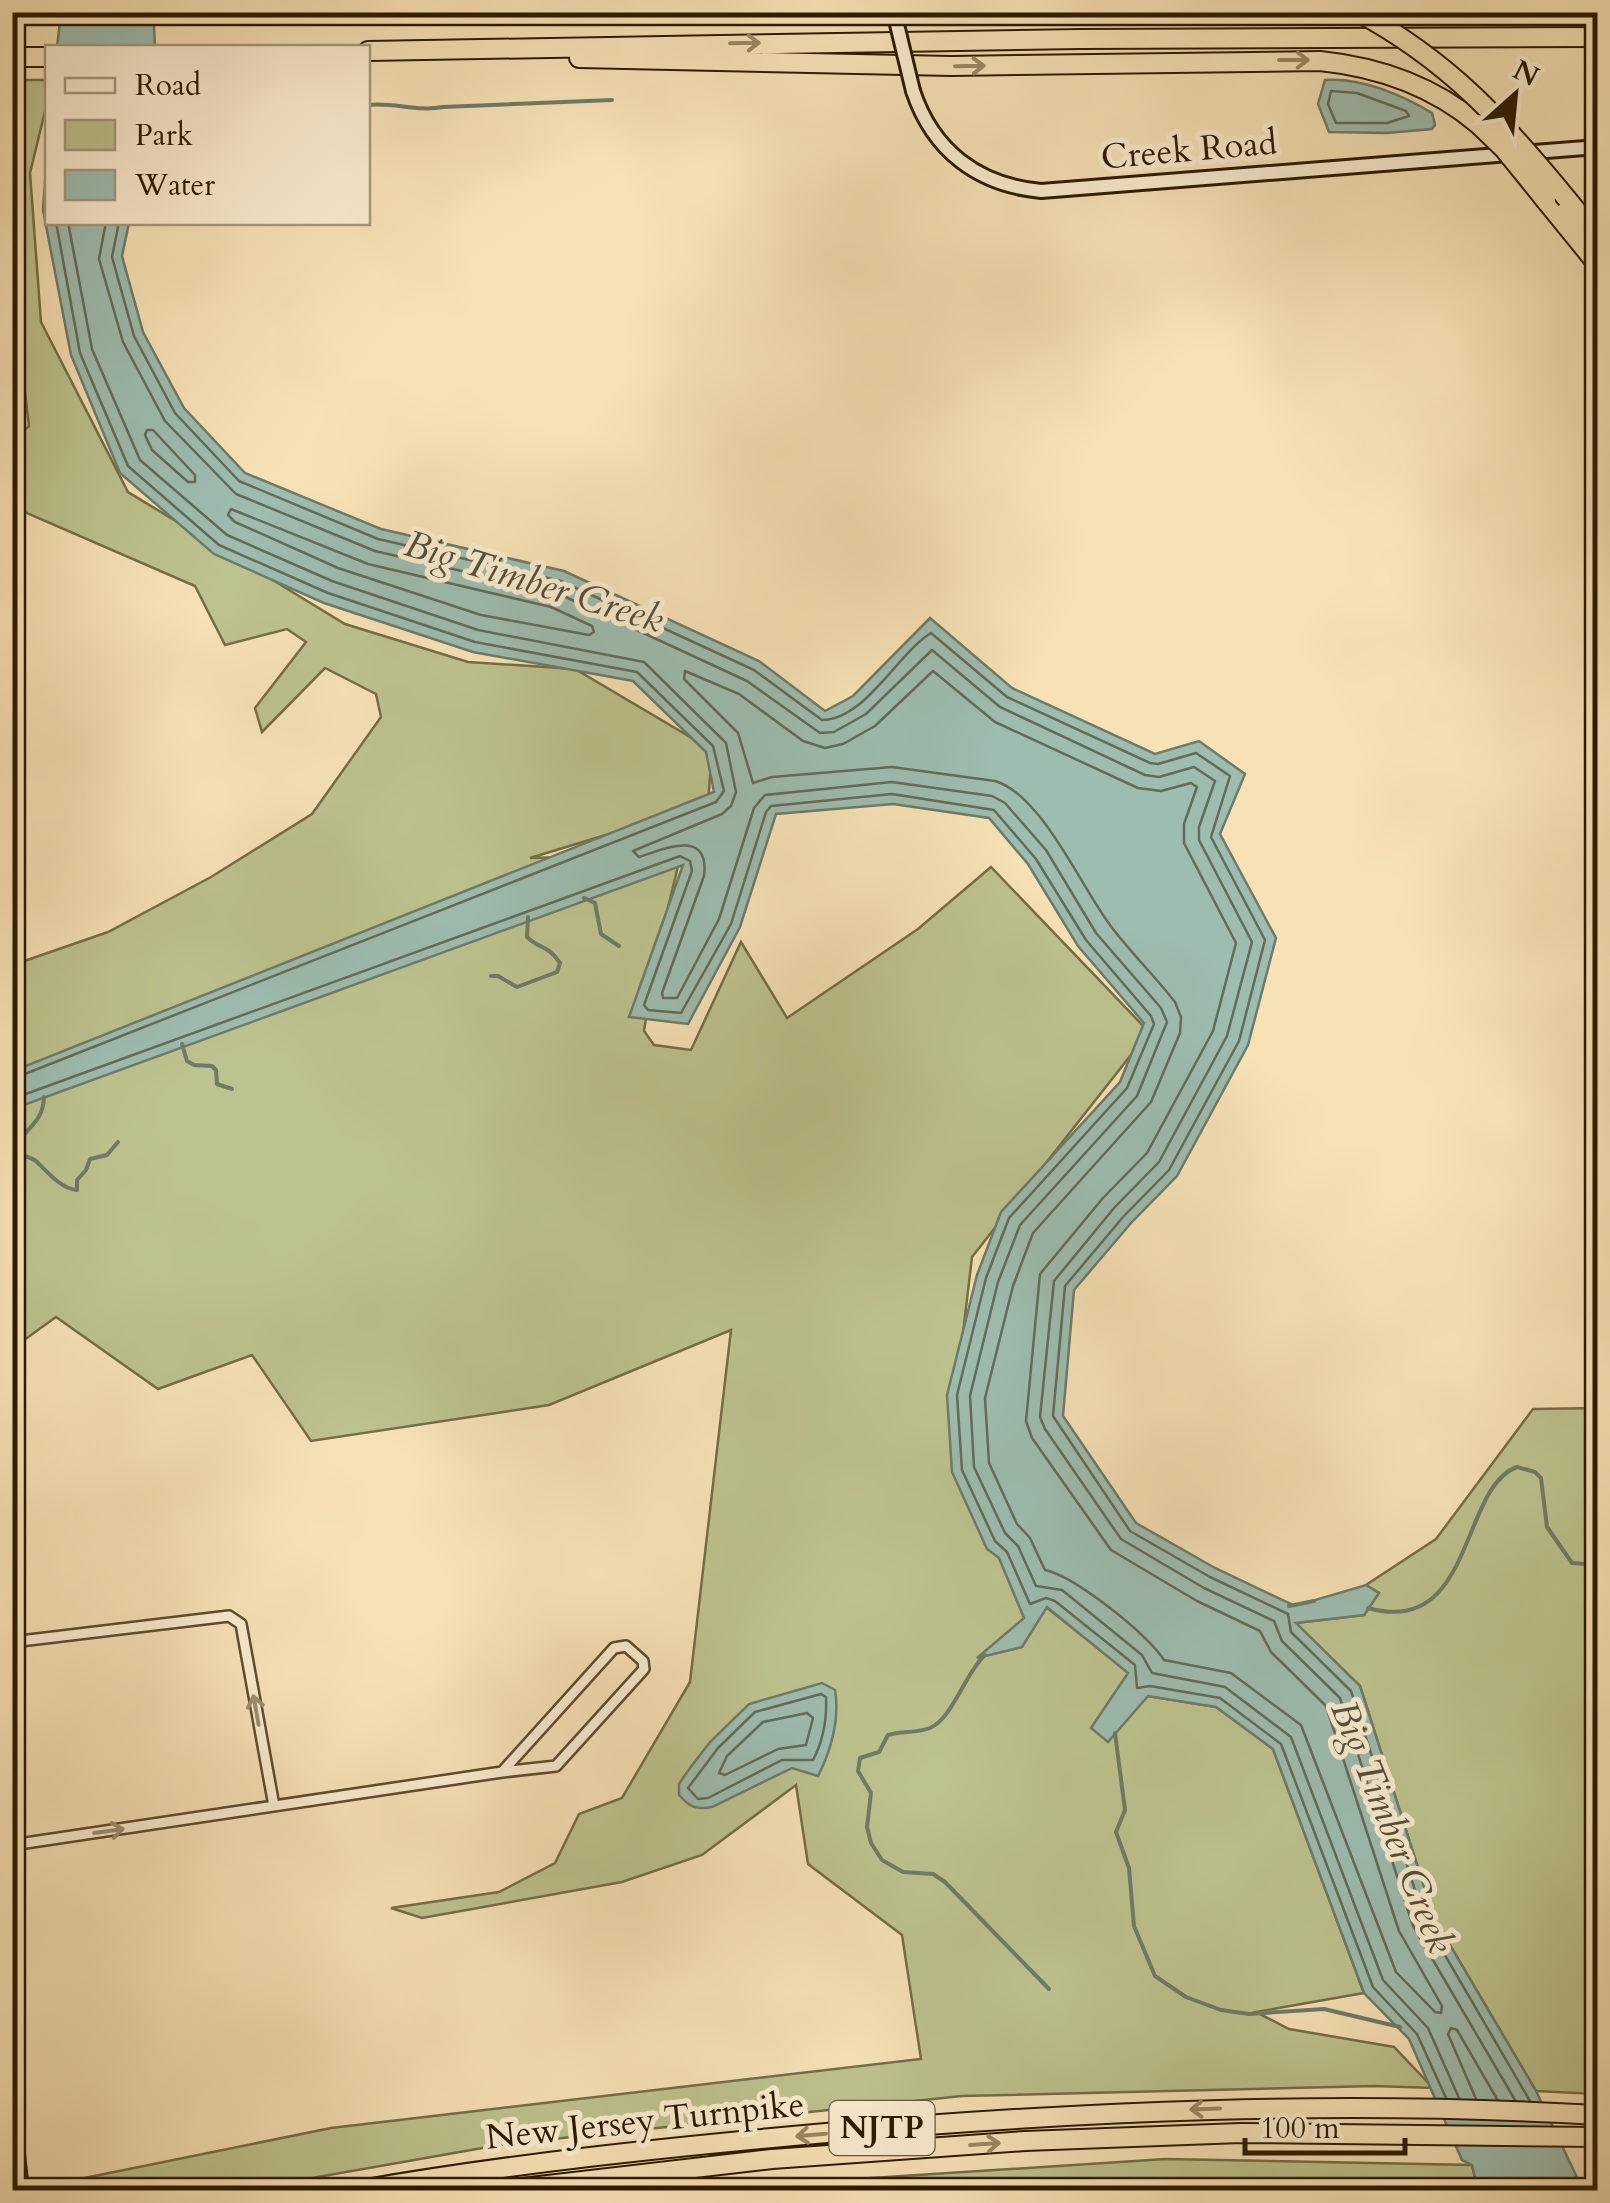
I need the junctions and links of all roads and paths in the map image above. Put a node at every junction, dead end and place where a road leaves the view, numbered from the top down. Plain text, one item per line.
1 (894, 12) edge
2 (1358, 12) edge
3 (1598, 35) edge
4 (370, 52) edge
5 (370, 52) edge
6 (1598, 147) edge
7 (1598, 238) edge
8 (1598, 265) edge
9 (12, 1642) edge
10 (502, 1772) junction
11 (274, 1806) junction
12 (12, 1845) edge
13 (12, 2109) edge
14 (1598, 2116) edge
15 (1598, 2137) edge
16 (21, 2190) edge
17 (360, 2190) edge
18 (505, 2190) edge

1 - 6 street, Creek Road, bridge
2 - 7 highway, bridge
4 -> 3 highway
5 -> 8 highway, bridge
11 -> 9 street
10 - 10 street
10 - 11 street
12 -> 11 street
13 - 16 street
14 -> 17 highway, New Jersey Turnpike / NJTP
18 -> 15 highway, New Jersey Turnpike / NJTP

